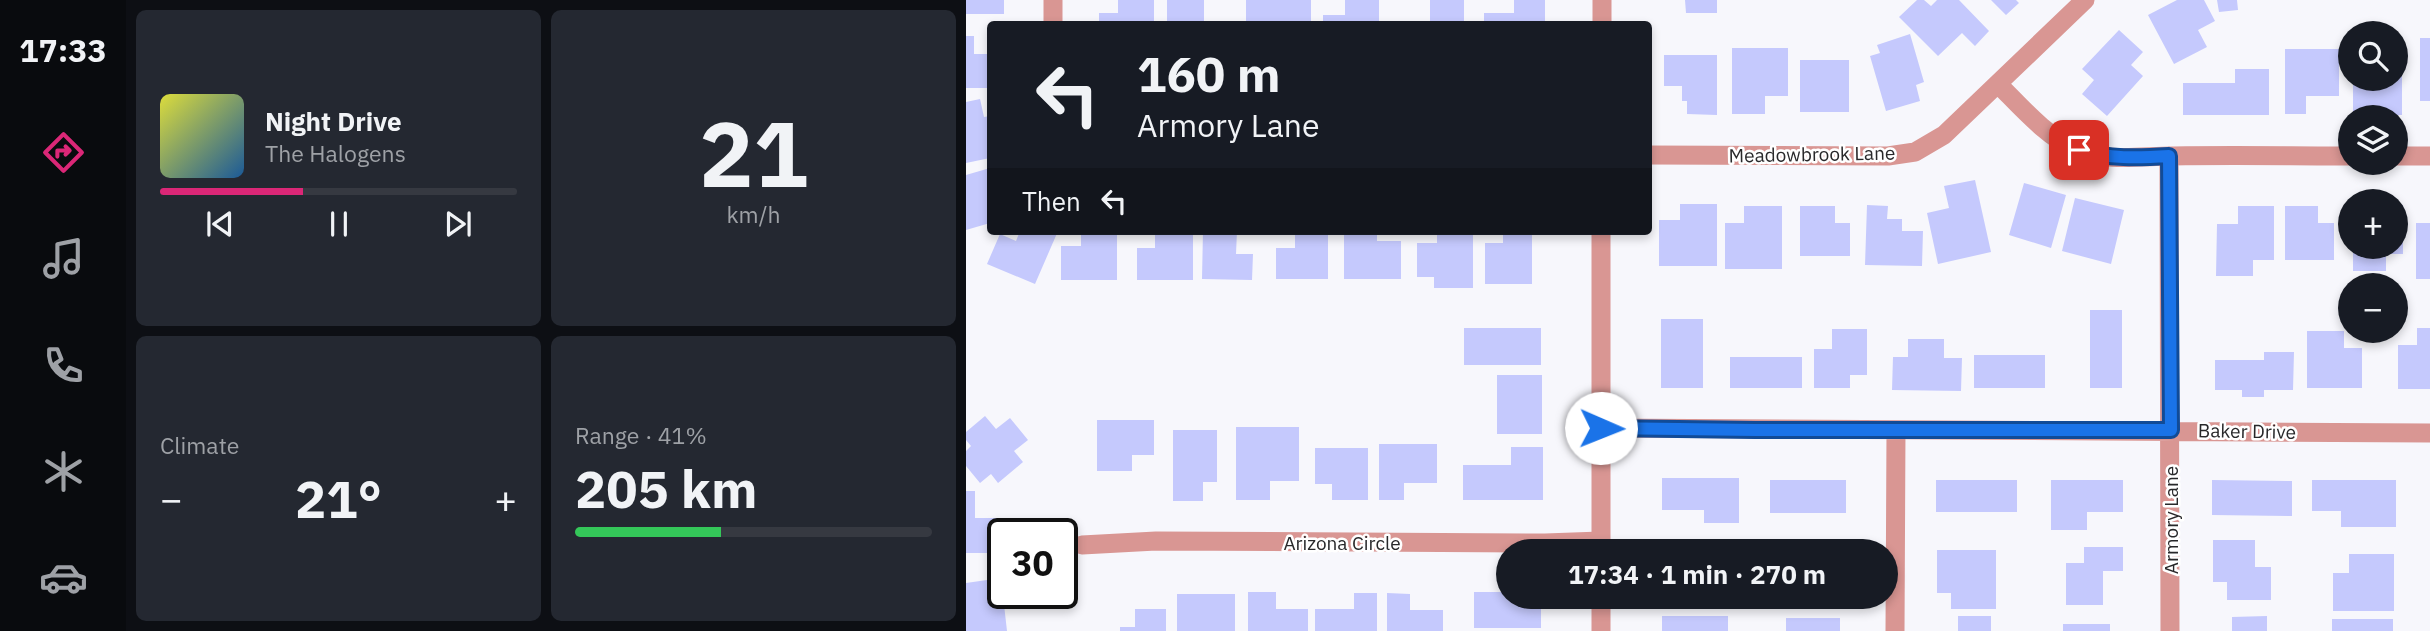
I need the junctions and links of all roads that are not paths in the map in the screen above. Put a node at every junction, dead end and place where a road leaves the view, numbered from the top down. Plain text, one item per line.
1 (1053, 0) edge
2 (1602, 0) edge
3 (2085, 0) edge
4 (1053, 21) edge
5 (1602, 21) edge
6 (1999, 85) junction
7 (1652, 155) edge
8 (2169, 156) junction
9 (2338, 156) edge
10 (2408, 156) edge
11 (2430, 156) edge
12 (1601, 235) edge
13 (1601, 428) junction
14 (1896, 430) junction
15 (2171, 430) junction
16 (2430, 433) edge
17 (1601, 539) edge
18 (1496, 543) edge
19 (1082, 545) dead end
20 (1601, 609) edge
21 (1601, 631) edge
22 (1895, 631) edge
23 (2171, 631) edge

1 - 4 street
2 - 5 street
3 - 6 street, Meadowbrook Lane
6 - 7 street, Meadowbrook Lane
6 - 8 street
8 - 9 street
8 - 15 street, Armory Lane
10 - 11 street
12 - 13 street
13 - 14 street, Baker Drive
13 - 17 street
14 - 15 street, Baker Drive
14 - 22 street
15 - 16 street, Baker Drive
15 - 23 street, Armory Lane
18 - 19 street, Arizona Circle
20 - 21 street

